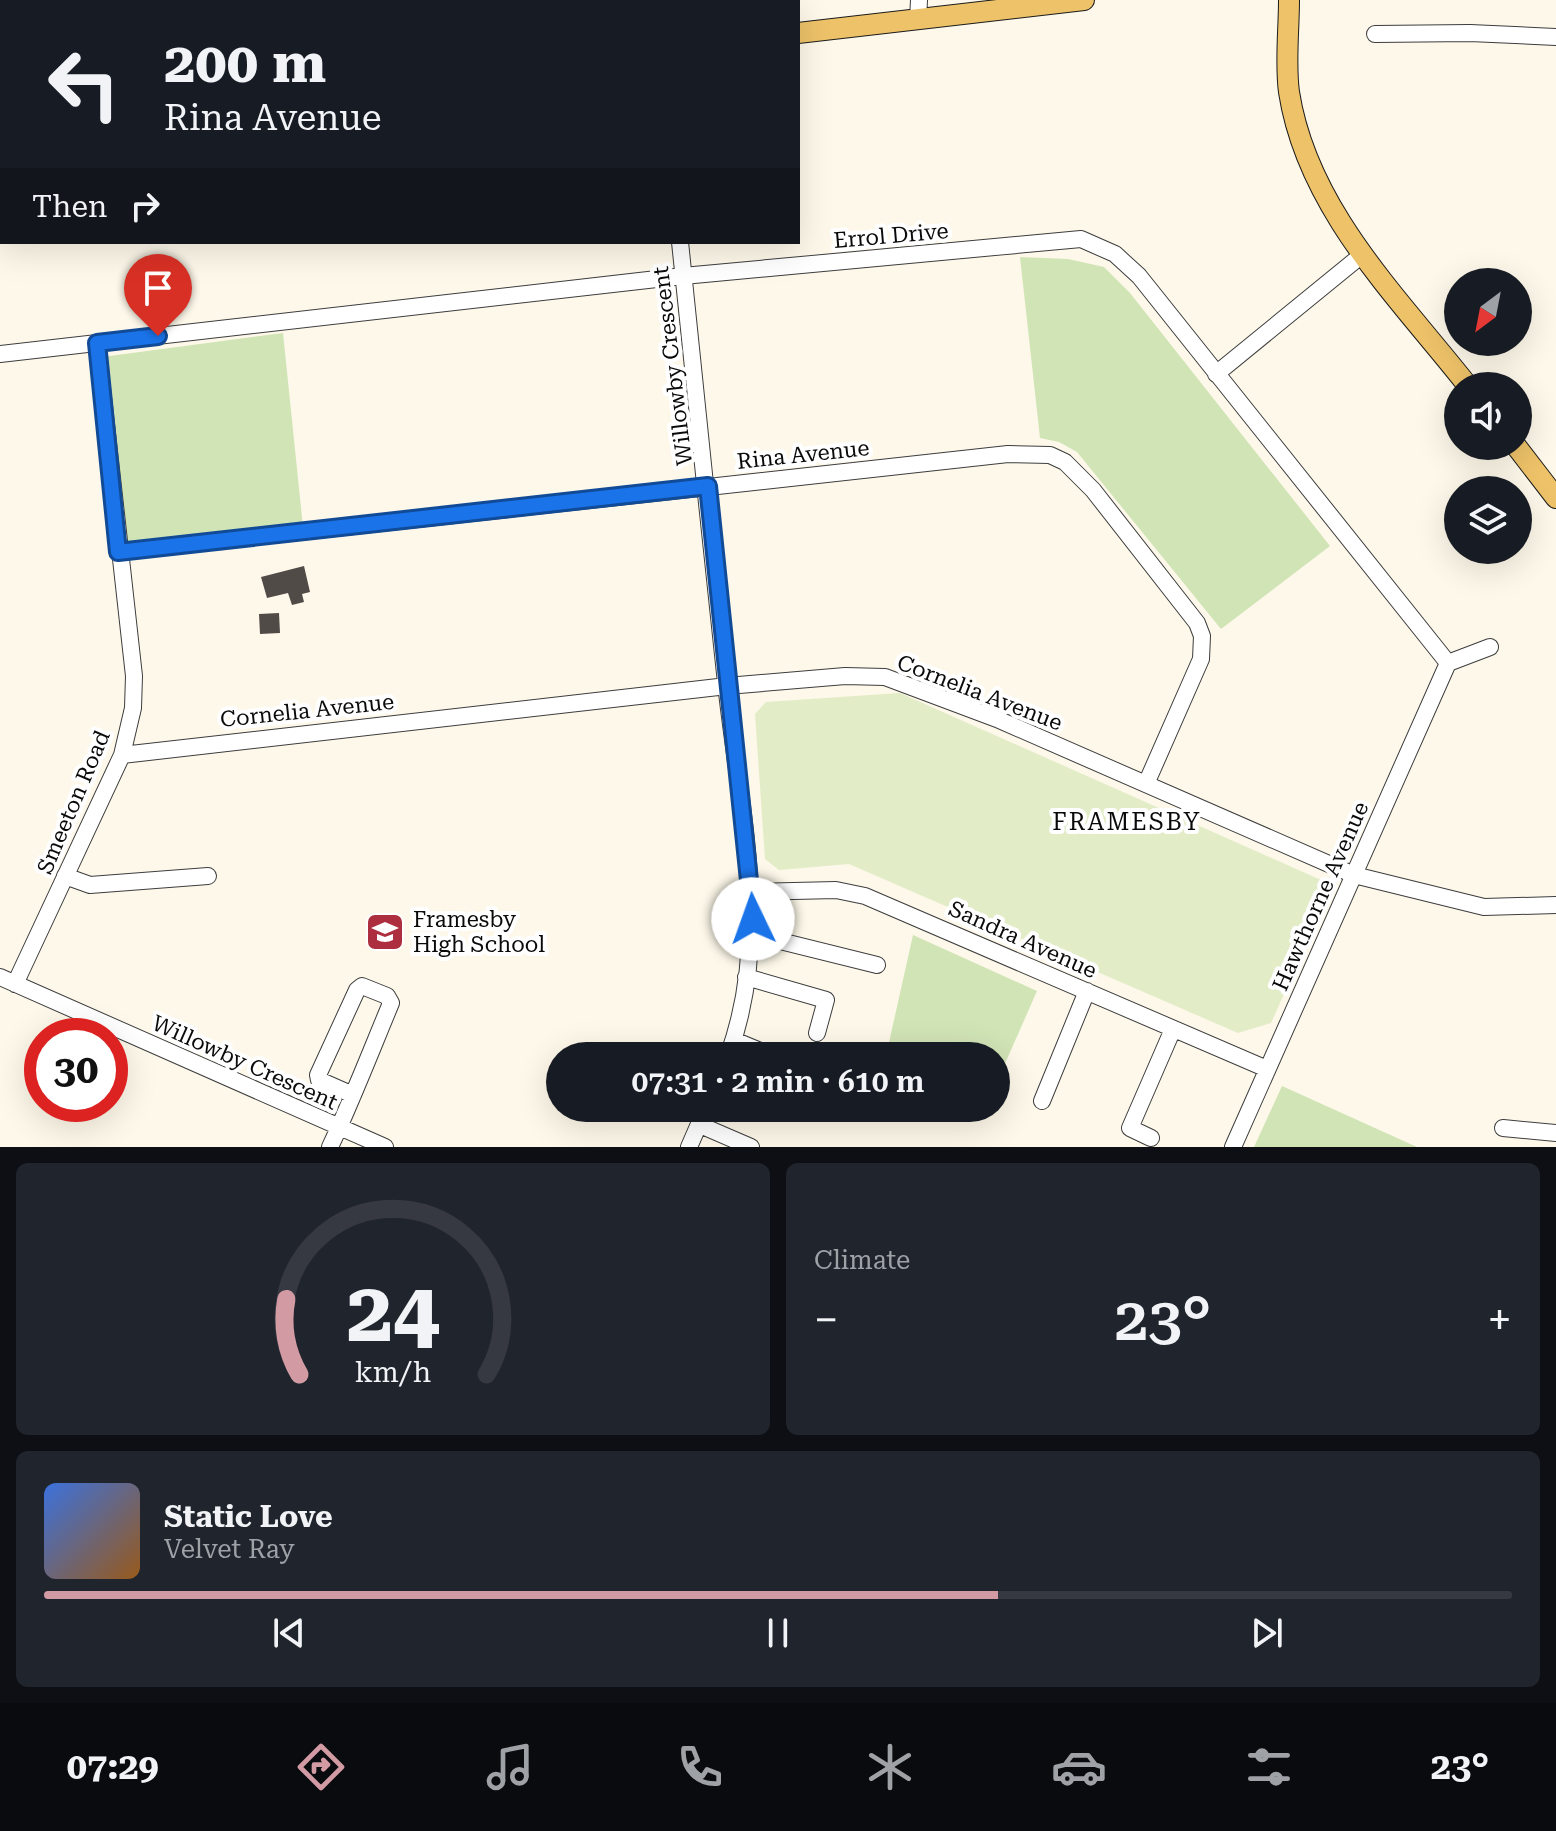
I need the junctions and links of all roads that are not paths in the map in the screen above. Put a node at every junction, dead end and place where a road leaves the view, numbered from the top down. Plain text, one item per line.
1 (1084, 0) edge
2 (1289, 0) edge
3 (919, 10) edge
4 (800, 33) edge
5 (1375, 34) dead end
6 (1556, 37) edge
7 (680, 244) edge
8 (1363, 254) junction
9 (683, 276) junction
10 (97, 343) junction
11 (0, 354) edge
12 (1457, 372) edge
13 (1216, 374) junction
14 (1527, 460) edge
15 (708, 486) junction
16 (1556, 498) edge
17 (118, 552) junction
18 (1490, 647) dead end
19 (1448, 663) junction
20 (727, 686) junction
21 (122, 755) junction
22 (1146, 784) junction
23 (1354, 875) junction
24 (65, 876) junction
25 (208, 876) dead end
26 (753, 892) junction
27 (1556, 905) edge
28 (752, 934) junction
29 (877, 965) dead end
30 (746, 977) junction
31 (8, 981) edge
32 (1087, 991) junction
33 (1173, 1029) junction
34 (817, 1033) dead end
35 (732, 1042) edge
36 (1267, 1069) junction
37 (353, 1095) junction
38 (1042, 1101) dead end
39 (701, 1122) edge
40 (700, 1125) junction
41 (339, 1127) junction
42 (1503, 1128) dead end
43 (1556, 1133) edge
44 (1151, 1138) dead end
45 (330, 1147) edge
46 (385, 1147) edge
47 (689, 1147) edge
48 (751, 1147) edge
49 (1233, 1147) edge

1 - 3 main road
2 - 8 main road
3 - 4 main road
5 - 6 street
7 - 9 street, Willowby Crescent
8 - 12 main road
8 - 13 street
9 - 10 street, Errol Drive
9 - 13 street, Errol Drive
9 - 15 street, Willowby Crescent
10 - 11 street, Errol Drive
10 - 17 street, Smeeton Road
13 - 19 street, Errol Drive
14 - 16 main road
15 - 17 street, Rina Avenue
15 - 20 street, Willowby Crescent
15 - 22 street, Rina Avenue
17 - 21 street, Smeeton Road
18 - 19 street
19 - 23 street, Hawthorne Avenue
20 - 21 street, Cornelia Avenue
20 - 22 street, Cornelia Avenue
20 - 26 street, Willowby Crescent
21 - 24 street, Smeeton Road
22 - 23 street, Cornelia Avenue
23 - 27 street, Cornelia Avenue
23 - 36 street, Hawthorne Avenue
24 - 25 street
24 - 31 street, Smeeton Road
26 - 28 street, Willowby Crescent
26 - 32 street, Sandra Avenue
28 - 29 street
28 - 30 street, Willowby Crescent
30 - 34 street
30 - 35 street, Willowby Crescent
31 - 41 street, Willowby Crescent
32 - 33 street, Sandra Avenue
32 - 38 street
33 - 36 street, Sandra Avenue
33 - 44 street
36 - 49 street, Hawthorne Avenue
37 - 37 street
37 - 41 street
39 - 40 street
40 - 47 street
40 - 48 street
41 - 45 street
41 - 46 street, Willowby Crescent
42 - 43 street

